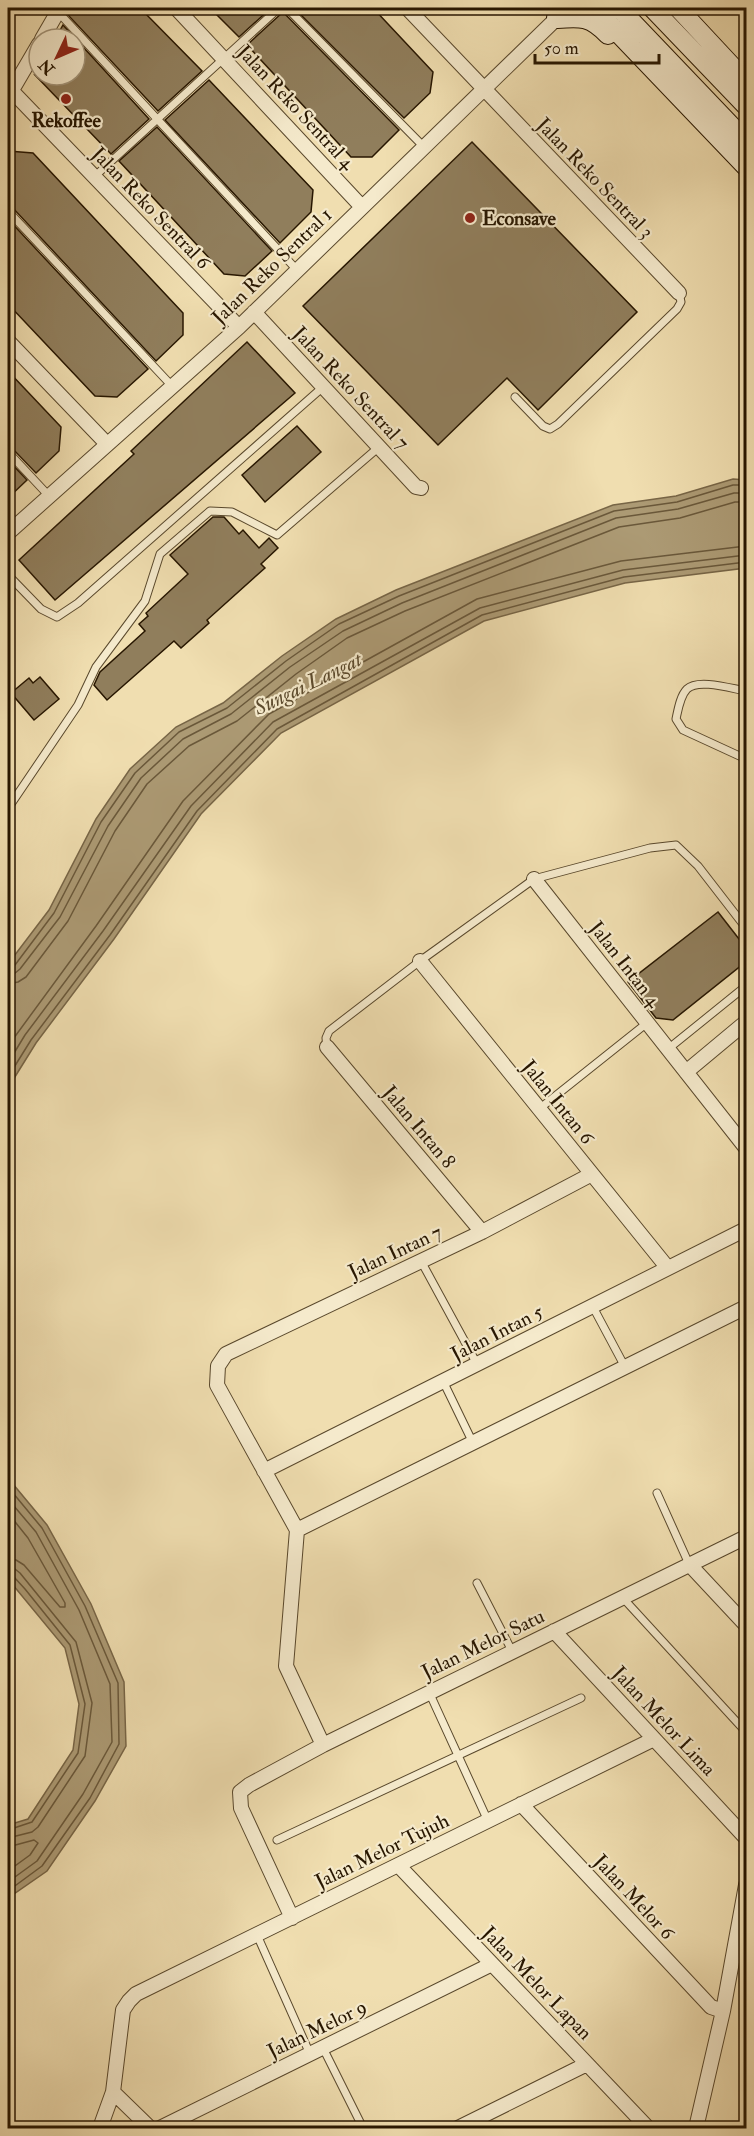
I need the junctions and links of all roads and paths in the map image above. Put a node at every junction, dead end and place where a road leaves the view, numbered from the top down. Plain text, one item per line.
1 (176, 8) edge
2 (279, 8) edge
3 (287, 8) edge
4 (407, 8) edge
5 (594, 8) edge
6 (620, 8) edge
7 (652, 8) edge
8 (678, 8) edge
9 (59, 10) edge
10 (556, 13) edge
11 (49, 27) edge
12 (224, 58) junction
13 (27, 63) edge
14 (747, 81) edge
15 (484, 89) junction
16 (8, 92) edge
17 (745, 104) edge
18 (157, 119) junction
19 (705, 125) junction
20 (747, 141) edge
21 (424, 147) junction
22 (747, 167) edge
23 (94, 177) junction
24 (362, 207) junction
25 (8, 211) edge
26 (297, 270) junction
27 (679, 293) joint
28 (254, 312) junction
29 (239, 327) junction
30 (8, 341) edge
31 (172, 386) junction
32 (324, 387) junction
33 (515, 398) dead end
34 (107, 444) junction
35 (379, 447) junction
36 (8, 452) edge
37 (421, 488) dead end
38 (49, 496) junction
39 (8, 533) edge
40 (8, 575) edge
41 (747, 691) edge
42 (747, 759) edge
43 (11, 804) dead end
44 (534, 879) junction
45 (747, 928) edge
46 (420, 961) junction
47 (747, 987) edge
48 (747, 1022) edge
49 (647, 1023) junction
50 (327, 1047) joint
51 (668, 1049) junction
52 (686, 1072) junction
53 (540, 1110) junction
54 (747, 1148) edge
55 (592, 1174) junction
56 (747, 1229) edge
57 (482, 1232) junction
58 (421, 1261) junction
59 (667, 1267) junction
60 (592, 1307) junction
61 (747, 1307) edge
62 (477, 1364) junction
63 (625, 1367) junction
64 (443, 1381) junction
65 (472, 1443) junction
66 (264, 1471) junction
67 (657, 1493) dead end
68 (297, 1530) junction
69 (747, 1537) edge
70 (689, 1564) junction
71 (477, 1583) dead end
72 (622, 1597) junction
73 (747, 1625) edge
74 (554, 1631) junction
75 (512, 1651) junction
76 (429, 1692) junction
77 (581, 1698) dead end
78 (747, 1732) edge
79 (654, 1738) junction
80 (323, 1745) junction
81 (457, 1754) junction
82 (521, 1804) junction
83 (488, 1821) junction
84 (747, 1838) edge
85 (277, 1840) dead end
86 (398, 1865) junction
87 (747, 1885) edge
88 (292, 1918) junction
89 (257, 1935) junction
90 (492, 1964) junction
91 (723, 2011) junction
92 (317, 2051) junction
93 (587, 2064) junction
94 (113, 2092) junction
95 (100, 2128) edge
96 (150, 2128) edge
97 (160, 2128) edge
98 (363, 2128) edge
99 (458, 2128) edge
100 (648, 2128) edge
101 (696, 2128) edge

1 - 12 street, Jalan Reko Sentral 4
2 - 12 lane
3 - 21 lane
4 - 15 street, Jalan Reko Sentral 3
5 - 19 main road
6 - 20 main road
7 - 17 main road
8 - 14 main road
9 - 11 street
9 - 18 lane
10 - 15 street, Jalan Reko Sentral 1
10 - 19 main road
12 - 18 lane
12 - 24 street, Jalan Reko Sentral 4
13 - 16 street
15 - 21 street, Jalan Reko Sentral 1
15 - 27 street, Jalan Reko Sentral 3
16 - 23 street, Jalan Reko Sentral 6
18 - 23 lane
18 - 26 lane
19 - 22 main road
21 - 24 street, Jalan Reko Sentral 1
23 - 29 street, Jalan Reko Sentral 6
24 - 26 street, Jalan Reko Sentral 1
25 - 31 lane
26 - 28 street, Jalan Reko Sentral 1
27 - 33 lane
28 - 29 street, Jalan Reko Sentral 1
28 - 32 street, Jalan Reko Sentral 7
29 - 31 street, Jalan Reko Sentral 1
30 - 34 street
31 - 34 street, Jalan Reko Sentral 1
32 - 35 street, Jalan Reko Sentral 7
32 - 40 lane
34 - 38 street, Jalan Reko Sentral 1
35 - 37 street, Jalan Reko Sentral 7
35 - 43 lane
36 - 38 lane
38 - 39 street, Jalan Reko Sentral 1
41 - 42 lane
44 - 45 lane
44 - 46 lane
44 - 49 street, Jalan Intan 4
46 - 50 lane
46 - 53 street, Jalan Intan 6
47 - 51 lane
48 - 52 street
49 - 51 street, Jalan Intan 4
49 - 53 lane
50 - 57 street, Jalan Intan 8
51 - 52 street, Jalan Intan 4
52 - 54 street, Jalan Intan 4
53 - 55 street, Jalan Intan 6
55 - 57 street, Jalan Intan 7
55 - 59 street, Jalan Intan 6
56 - 59 street, Jalan Intan 5
57 - 58 street, Jalan Intan 7
58 - 62 lane
58 - 66 street, Jalan Intan 7
59 - 60 street, Jalan Intan 5
60 - 62 street, Jalan Intan 5
60 - 63 lane
61 - 63 street
62 - 64 street, Jalan Intan 5
63 - 65 street
64 - 65 lane
64 - 66 street, Jalan Intan 5
65 - 68 street
66 - 68 street
67 - 70 lane
68 - 80 street
69 - 70 street, Jalan Melor Satu
70 - 72 street, Jalan Melor Satu
70 - 73 street
71 - 75 lane
72 - 74 street, Jalan Melor Satu
72 - 78 lane
74 - 75 street, Jalan Melor Satu
74 - 79 street, Jalan Melor Lima
75 - 76 street, Jalan Melor Satu
76 - 80 street, Jalan Melor Satu
76 - 81 lane
77 - 81 lane
79 - 82 street, Jalan Melor Tujuh
79 - 84 street, Jalan Melor Lima
80 - 88 street, Jalan Melor Satu
81 - 83 lane
81 - 85 lane
82 - 83 street, Jalan Melor Tujuh
82 - 91 street, Jalan Melor 6
83 - 86 street, Jalan Melor Tujuh
86 - 88 street, Jalan Melor Tujuh
86 - 90 street, Jalan Melor Lapan
87 - 91 street
88 - 89 street, Jalan Melor Tujuh
89 - 92 lane
89 - 94 street, Jalan Melor Tujuh
90 - 92 street, Jalan Melor 9
90 - 93 street, Jalan Melor Lapan
91 - 101 street
92 - 97 street, Jalan Melor 9
92 - 98 lane
93 - 99 street
93 - 100 street, Jalan Melor Lapan
94 - 95 street
94 - 96 street

